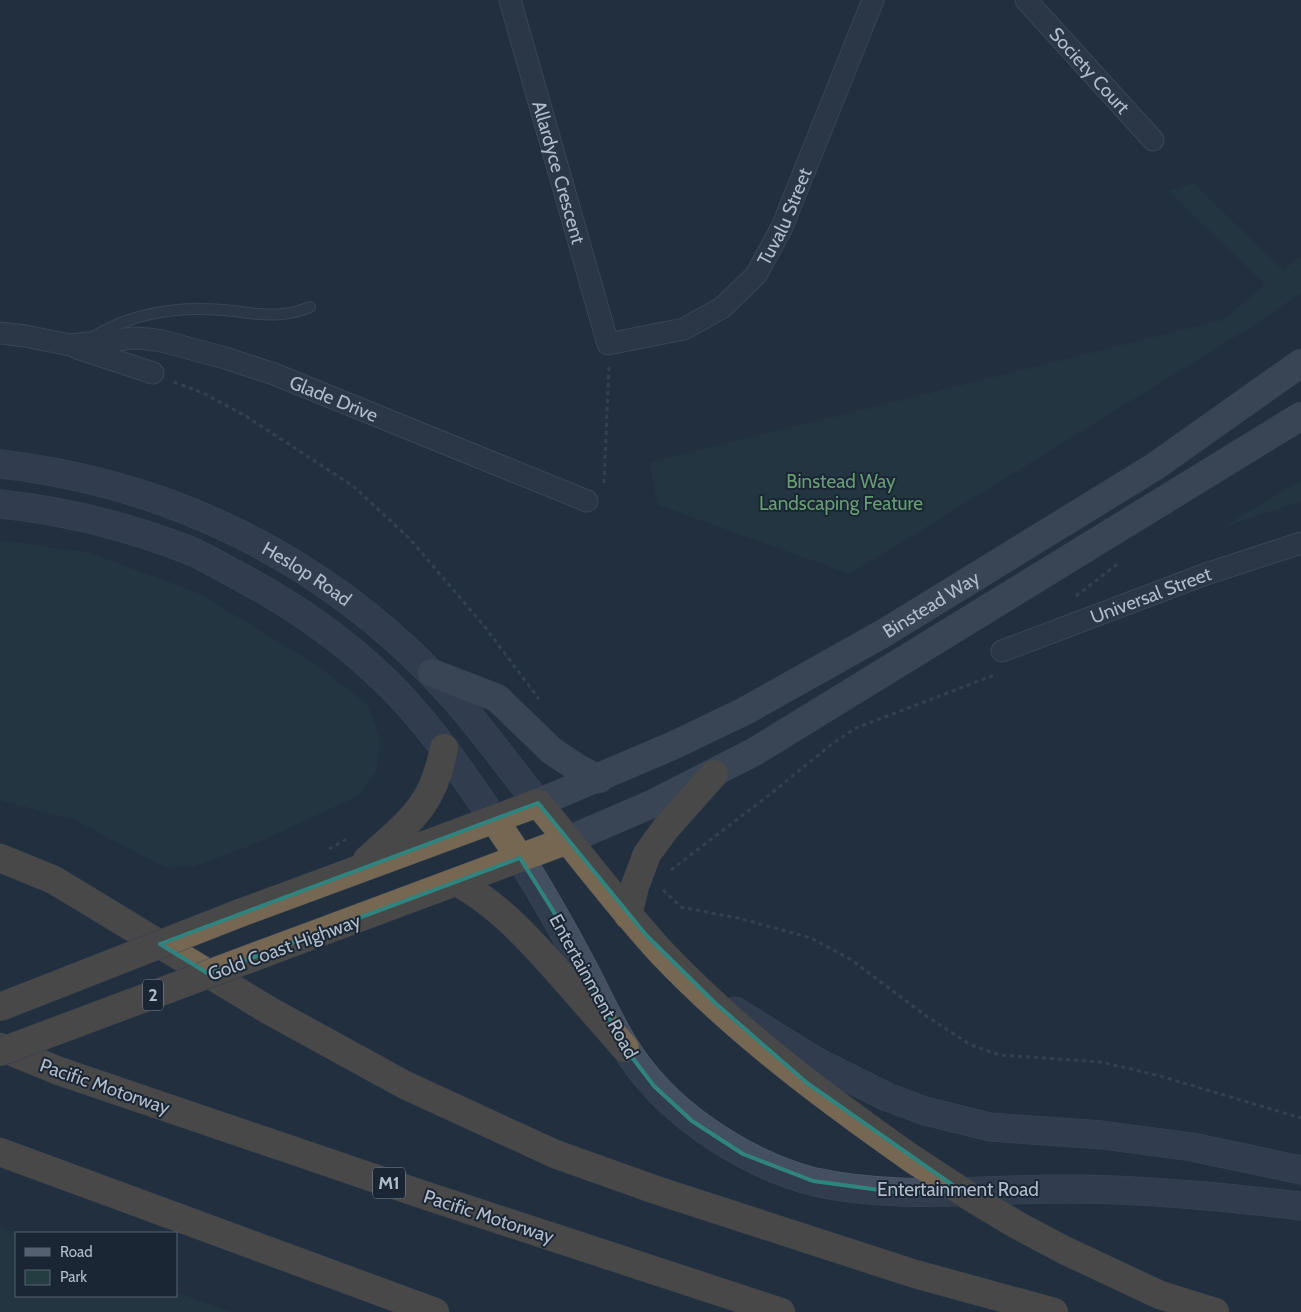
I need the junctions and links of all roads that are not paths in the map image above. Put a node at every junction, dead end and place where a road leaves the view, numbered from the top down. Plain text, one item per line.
1 (510, 0) edge
2 (872, 0) edge
3 (1026, 0) edge
4 (1153, 140) dead end
5 (310, 307) dead end
6 (0, 333) edge
7 (608, 344) joint
8 (75, 345) junction
9 (1301, 363) edge
10 (153, 373) road end
11 (1301, 416) edge
12 (0, 464) edge
13 (587, 501) road end
14 (0, 504) edge
15 (1301, 543) edge
16 (1002, 651) dead end
17 (432, 673) junction
18 (444, 748) junction
19 (714, 774) junction
20 (599, 779) junction
21 (538, 803) junction
22 (494, 821) junction
23 (568, 840) junction
24 (0, 858) edge
25 (520, 858) junction
26 (356, 870) junction
27 (457, 882) junction
28 (628, 915) junction
29 (678, 968) junction
30 (0, 1007) edge
31 (0, 1047) edge
32 (625, 1048) junction
33 (0, 1052) edge
34 (0, 1152) edge
35 (1301, 1170) edge
36 (1301, 1206) edge
37 (435, 1312) edge
38 (781, 1312) edge
39 (1054, 1312) edge
40 (1215, 1312) edge

1 - 7 street, Allardyce Crescent
2 - 7 street, Tuvalu Street
3 - 4 street, Society Court
5 - 8 lane
6 - 8 street, Glade Drive
8 - 10 street, Glade Drive
8 - 13 street, Glade Drive
9 - 20 main road, Binstead Way
11 - 19 main road, Binstead Way
12 - 17 street, Heslop Road
14 - 18 street, Heslop Road
15 - 16 street, Universal Street
17 - 20 main road
17 - 21 street, Heslop Road
18 - 22 street, Heslop Road
18 - 26 highway
19 - 23 main road, Binstead Way
19 - 28 highway
20 - 21 main road, Binstead Way
21 - 22 highway, 2
21 - 23 highway
22 - 25 highway, Entertainment Road
22 - 26 highway, 2
23 - 25 highway, Gold Coast Highway / 2
23 - 28 highway
24 - 39 highway
25 - 27 highway, Gold Coast Highway / 2
25 - 32 street, Entertainment Road
26 - 30 highway, 2, bridge
27 - 32 highway
27 - 33 highway, Gold Coast Highway / 2, bridge
28 - 29 highway
29 - 35 street
29 - 40 highway, bridge
31 - 38 highway, Pacific Motorway / M1
32 - 36 street, Entertainment Road
34 - 37 highway

